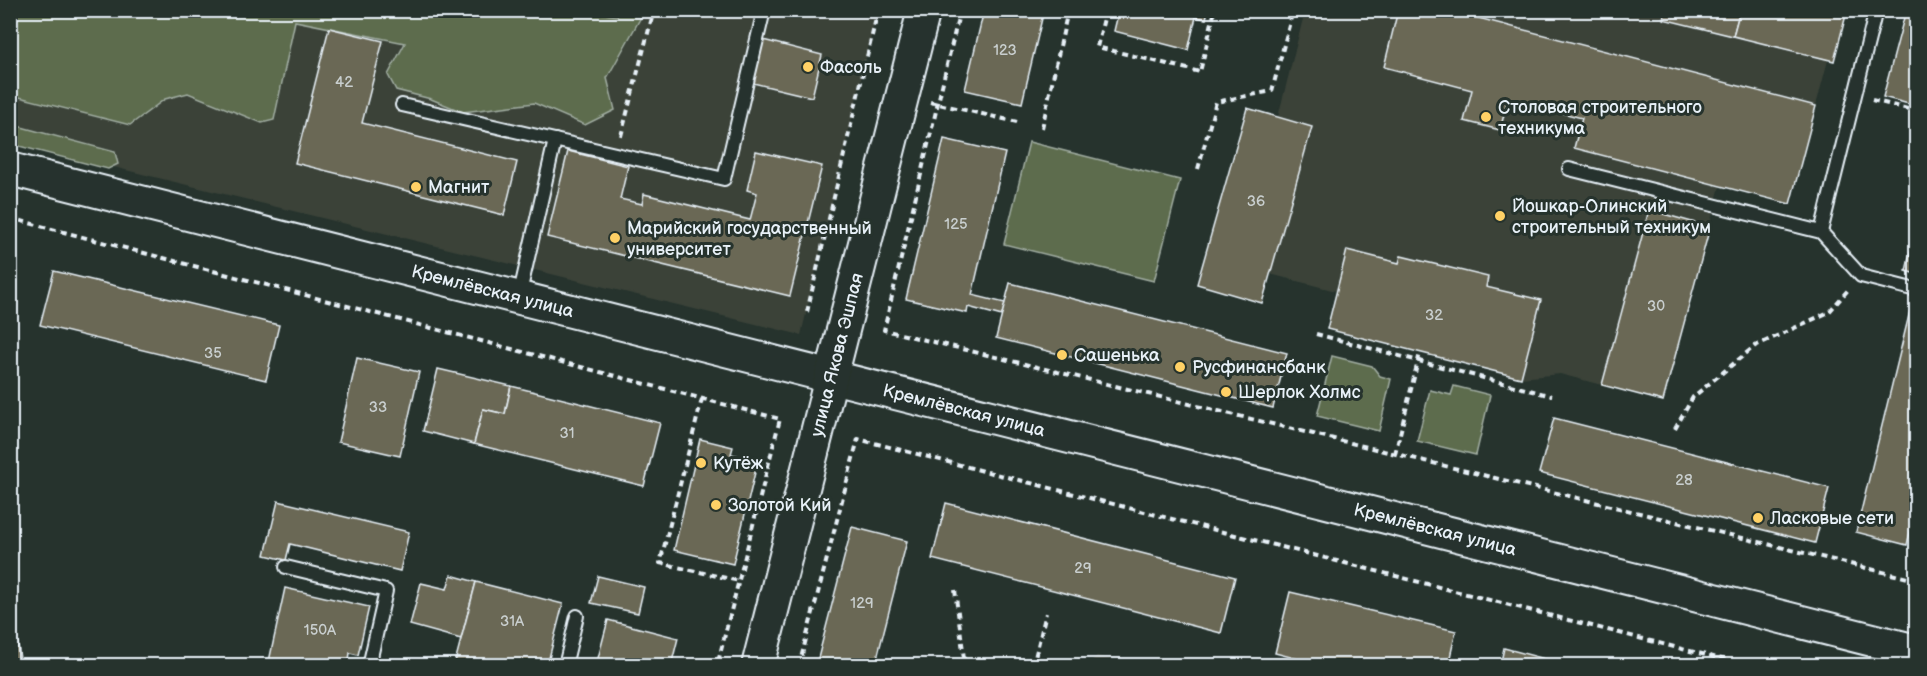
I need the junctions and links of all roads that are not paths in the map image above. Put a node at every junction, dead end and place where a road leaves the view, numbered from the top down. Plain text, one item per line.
1 (764, 10) edge
2 (924, 10) edge
3 (1876, 10) edge
4 (402, 105) dead end
5 (555, 140) junction
6 (10, 169) edge
7 (1569, 169) dead end
8 (1821, 232) junction
9 (1917, 290) edge
10 (518, 298) junction
11 (831, 377) junction
12 (286, 567) dead end
13 (577, 616) dead end
14 (1917, 651) edge
15 (369, 666) edge
16 (565, 666) edge
17 (758, 666) edge

1 - 5 lane
2 - 11 street, улица Якова Эшпая
3 - 8 lane
4 - 5 lane
5 - 10 lane
6 - 10 street, Кремлёвская улица
7 - 8 lane
8 - 9 lane
10 - 11 street, Кремлёвская улица
11 - 14 street, Кремлёвская улица
11 - 17 street, улица Якова Эшпая
12 - 15 lane
13 - 16 lane

